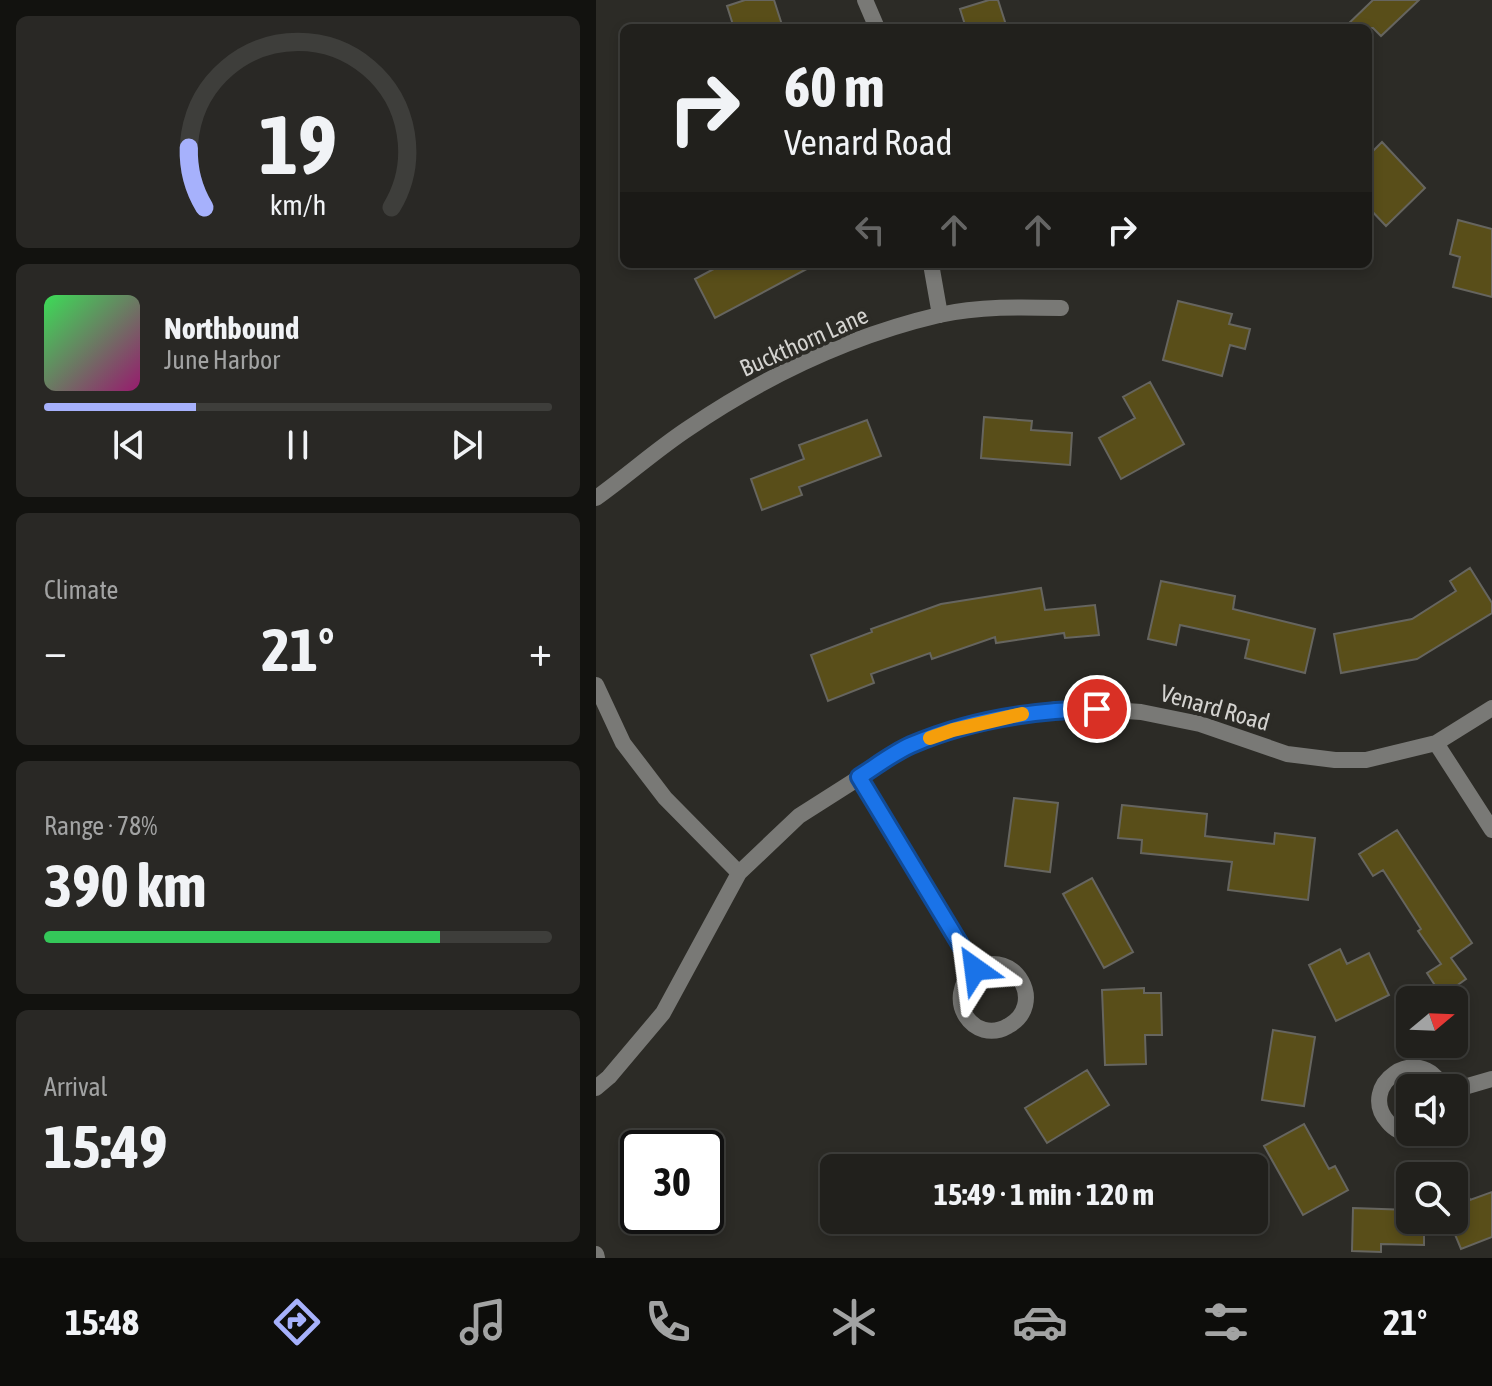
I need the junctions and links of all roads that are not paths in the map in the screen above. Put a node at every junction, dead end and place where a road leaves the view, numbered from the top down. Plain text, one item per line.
1 (865, 0) edge
2 (875, 24) edge
3 (932, 268) edge
4 (1061, 308) dead end
5 (940, 315) junction
6 (596, 498) edge
7 (596, 685) edge
8 (1492, 708) edge
9 (1436, 743) junction
10 (859, 777) junction
11 (1492, 830) edge
12 (739, 873) junction
13 (975, 969) junction
14 (1433, 1074) edge
15 (1492, 1079) edge
16 (1468, 1086) edge
17 (596, 1088) edge
18 (1396, 1129) edge

1 - 2 street
3 - 5 street
4 - 5 street, Buckthorn Lane
5 - 6 street, Buckthorn Lane
7 - 12 street
8 - 9 street, Venard Road
9 - 10 street, Venard Road
9 - 11 street
10 - 12 street, Venard Road
10 - 13 street
12 - 17 street, Venard Road
13 - 13 street
14 - 18 street
15 - 16 street

